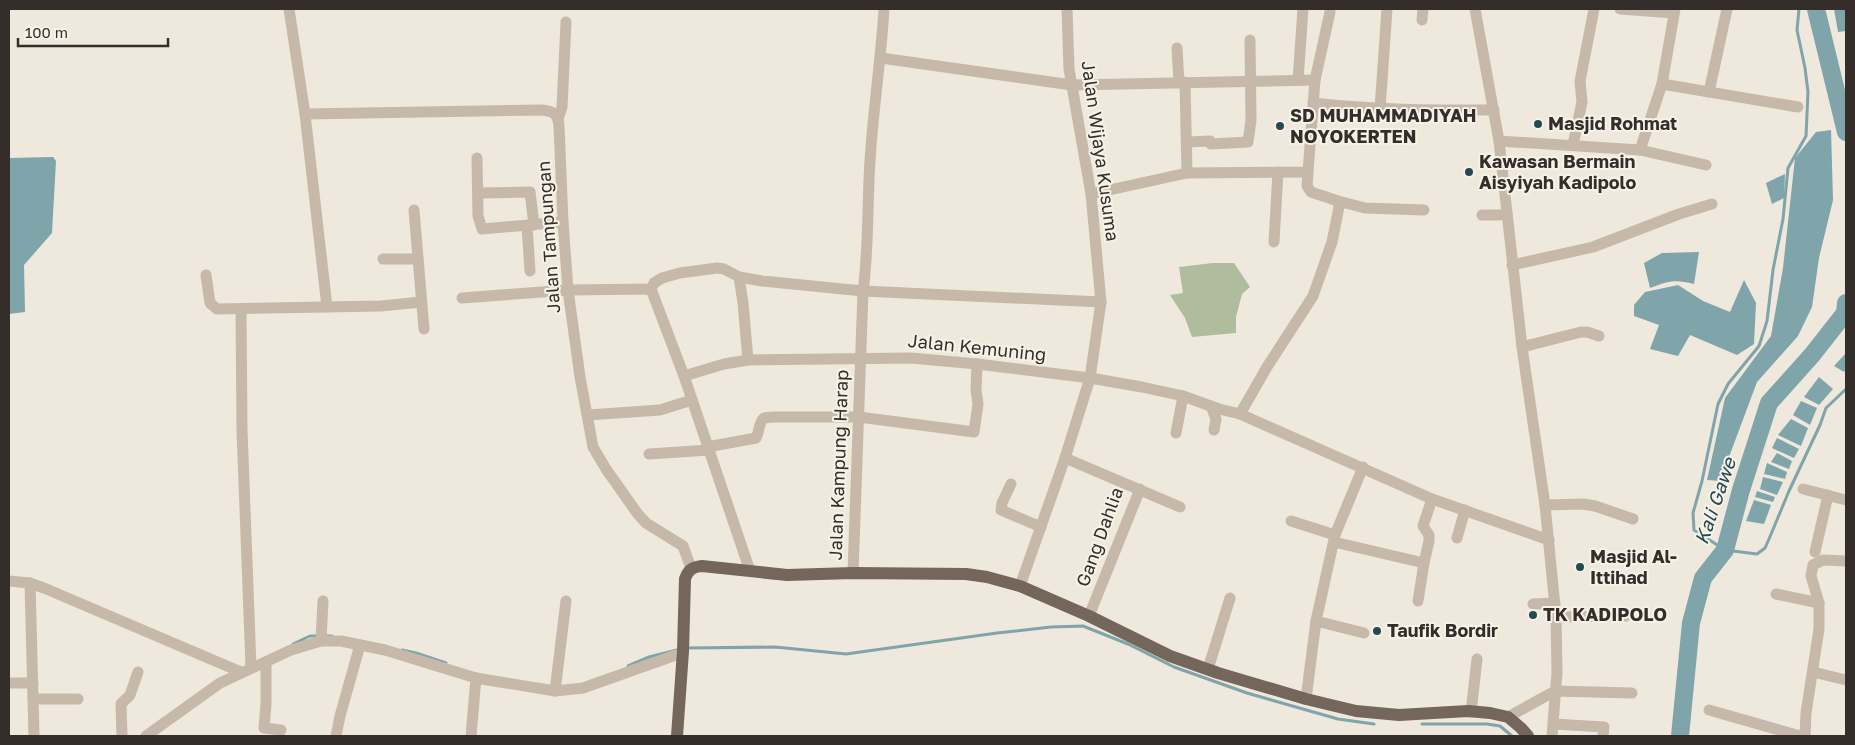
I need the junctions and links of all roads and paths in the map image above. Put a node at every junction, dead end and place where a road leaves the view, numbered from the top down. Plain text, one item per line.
1 (289, 9) edge
2 (884, 9) edge
3 (1067, 9) edge
4 (1303, 9) edge
5 (1387, 9) edge
6 (1475, 9) edge
7 (1594, 9) edge
8 (1620, 9) edge
9 (1727, 9) edge
10 (1675, 11) edge
11 (1330, 12) dead end
12 (566, 22) dead end
13 (1250, 40) dead end
14 (1177, 48) dead end
15 (881, 58) junction
16 (1298, 80) junction
17 (1315, 80) junction
18 (1252, 81) junction
19 (1182, 83) junction
20 (1662, 84) junction
21 (1072, 85) junction
22 (1709, 92) junction
23 (1313, 103) junction
24 (1798, 107) dead end
25 (1380, 109) junction
26 (1494, 110) junction
27 (306, 114) junction
28 (558, 119) junction
29 (1499, 141) junction
30 (1186, 142) junction
31 (1573, 145) junction
32 (1640, 150) junction
33 (477, 158) dead end
34 (1706, 165) dead end
35 (1278, 172) junction
36 (1308, 172) junction
37 (1188, 173) junction
38 (478, 194) junction
39 (1092, 194) junction
40 (1338, 201) junction
41 (1712, 204) dead end
42 (414, 210) dead end
43 (1424, 210) dead end
44 (1482, 215) dead end
45 (1507, 215) junction
46 (563, 222) junction
47 (530, 226) junction
48 (1274, 242) dead end
49 (384, 259) dead end
50 (418, 259) junction
51 (1512, 265) junction
52 (530, 271) dead end
53 (206, 274) dead end
54 (739, 276) junction
55 (651, 289) junction
56 (568, 290) junction
57 (863, 292) junction
58 (462, 298) dead end
59 (421, 302) junction
60 (1101, 302) junction
61 (327, 307) junction
62 (241, 309) junction
63 (424, 329) dead end
64 (1599, 336) dead end
65 (1522, 347) junction
66 (861, 358) junction
67 (748, 360) junction
68 (977, 364) junction
69 (684, 376) junction
70 (1090, 378) junction
71 (1183, 396) junction
72 (692, 400) junction
73 (1211, 406) junction
74 (1240, 414) junction
75 (588, 415) junction
76 (858, 417) junction
77 (1214, 430) dead end
78 (1176, 433) dead end
79 (708, 449) junction
80 (649, 454) dead end
81 (1064, 458) junction
82 (1363, 468) junction
83 (1011, 484) dead end
84 (1140, 489) junction
85 (1803, 489) dead end
86 (1828, 495) junction
87 (1432, 499) junction
88 (1846, 500) edge
89 (1545, 505) junction
90 (1180, 507) dead end
91 (1465, 510) junction
92 (1633, 519) dead end
93 (1291, 521) dead end
94 (1041, 526) junction
95 (1457, 538) dead end
96 (1335, 539) junction
97 (1549, 540) junction
98 (1815, 552) dead end
99 (1846, 562) edge
100 (1424, 563) junction
101 (691, 568) junction
102 (750, 571) junction
103 (853, 573) junction
104 (9, 581) edge
105 (30, 583) junction
106 (1020, 586) junction
107 (1776, 594) dead end
108 (1230, 598) dead end
109 (1418, 600) dead end
110 (323, 601) dead end
111 (566, 601) dead end
112 (1554, 603) junction
113 (1818, 603) junction
114 (1533, 604) dead end
115 (1089, 616) junction
116 (1556, 616) junction
117 (1626, 616) dead end
118 (1316, 621) junction
119 (1364, 633) dead end
120 (321, 636) junction
121 (360, 645) junction
122 (683, 649) junction
123 (1477, 659) dead end
124 (266, 662) junction
125 (1208, 669) junction
126 (246, 670) junction
127 (138, 672) dead end
128 (1813, 672) junction
129 (476, 678) junction
130 (1846, 680) edge
131 (9, 682) edge
132 (33, 683) junction
133 (556, 688) junction
134 (1555, 691) junction
135 (1632, 693) dead end
136 (32, 699) junction
137 (78, 699) dead end
138 (1306, 700) junction
139 (1709, 710) dead end
140 (1471, 712) junction
141 (1508, 717) junction
142 (1554, 724) junction
143 (281, 730) dead end
144 (264, 732) edge
145 (153, 734) edge
146 (34, 736) edge
147 (122, 736) edge
148 (336, 736) edge
149 (470, 736) edge
150 (677, 736) edge
151 (1528, 736) edge
152 (1552, 736) edge
153 (1604, 736) edge
154 (1800, 736) edge
155 (1805, 736) edge

1 - 27 street
2 - 15 street, Jalan Kampung Harap
3 - 21 street, Jalan Wijaya Kusuma
4 - 16 street
5 - 25 street
6 - 26 street
7 - 31 street
8 - 10 street
9 - 22 street
10 - 20 street
11 - 17 street
12 - 28 street, Jalan Tampungan
13 - 18 street
14 - 19 street
15 - 21 street
15 - 57 street, Jalan Kampung Harap
16 - 17 street
16 - 18 street
17 - 23 street
18 - 19 street
18 - 30 street
19 - 21 street
19 - 30 street
20 - 22 street
20 - 32 street
21 - 39 street, Jalan Wijaya Kusuma
22 - 24 street
23 - 25 street
23 - 36 street
25 - 26 street
26 - 29 street
27 - 28 street
27 - 61 street
28 - 46 street, Jalan Tampungan
29 - 31 street
29 - 45 street
30 - 37 street
31 - 32 street
32 - 34 street
33 - 38 street
35 - 36 street
35 - 37 street
35 - 48 street
36 - 40 street
37 - 39 street
38 - 47 street
38 - 47 street
39 - 60 street, Jalan Wijaya Kusuma
40 - 43 street
40 - 74 street
41 - 51 street
42 - 50 street
44 - 45 street
45 - 51 street
46 - 47 street
46 - 56 street, Jalan Tampungan
47 - 52 street
49 - 50 street
50 - 59 street
51 - 65 street
53 - 62 street
54 - 55 street
54 - 57 street
54 - 67 street
55 - 56 street
55 - 69 street
56 - 58 street
56 - 75 street, Jalan Tampungan
57 - 60 street
57 - 66 street, Jalan Kampung Harap
59 - 61 street
59 - 63 street
60 - 70 street, Jalan Wijaya Kusuma
61 - 62 street
62 - 126 street
64 - 65 street
65 - 89 street
66 - 67 street, Jalan Kemuning
66 - 68 street, Jalan Kemuning
66 - 76 street, Jalan Kampung Harap
67 - 69 street, Jalan Kemuning
68 - 70 street, Jalan Kemuning
68 - 76 street
69 - 72 street
70 - 71 street, Jalan Kemuning
70 - 81 street, Jalan Wijaya Kusuma
71 - 73 street, Jalan Kemuning
71 - 78 street
72 - 75 street
72 - 79 street
73 - 74 street, Jalan Kemuning
73 - 77 street
74 - 82 street, Jalan Kemuning
75 - 101 street, Jalan Tampungan
76 - 79 street
76 - 103 street, Jalan Kampung Harap
79 - 80 street
79 - 102 street
81 - 84 street, Gang Dahlia
81 - 94 street, Jalan Wijaya Kusuma
82 - 87 street, Jalan Kemuning
82 - 96 street
83 - 94 street
84 - 90 street
84 - 115 street, Gang Dahlia
85 - 86 street
86 - 88 street
86 - 98 street
87 - 91 street, Jalan Kemuning
87 - 100 street
89 - 92 street
89 - 97 street
91 - 95 street
91 - 97 street, Jalan Kemuning
93 - 96 street
94 - 106 street, Jalan Wijaya Kusuma
96 - 100 street
96 - 118 street
97 - 112 street
99 - 113 street
100 - 109 street
101 - 102 main road
101 - 122 main road
102 - 103 main road
103 - 106 main road
104 - 105 street
105 - 126 street
105 - 132 street
106 - 115 main road
107 - 113 street
108 - 125 street
110 - 120 street
111 - 133 street
112 - 114 street
112 - 116 street
113 - 128 street
115 - 125 main road
116 - 117 street
116 - 134 street
118 - 119 street
118 - 138 street
120 - 121 street
120 - 124 street
121 - 129 street
121 - 148 street
122 - 133 street
122 - 150 main road
123 - 140 street
124 - 126 street
124 - 144 street
125 - 138 main road
126 - 145 street
127 - 147 street
128 - 130 street
128 - 155 street
129 - 133 street
129 - 149 street
131 - 132 street
132 - 136 street
134 - 135 street
134 - 141 street
134 - 142 street
136 - 137 street
136 - 146 street
138 - 140 main road
139 - 154 street
140 - 141 main road
141 - 151 main road
142 - 152 street
142 - 153 street
143 - 144 street

